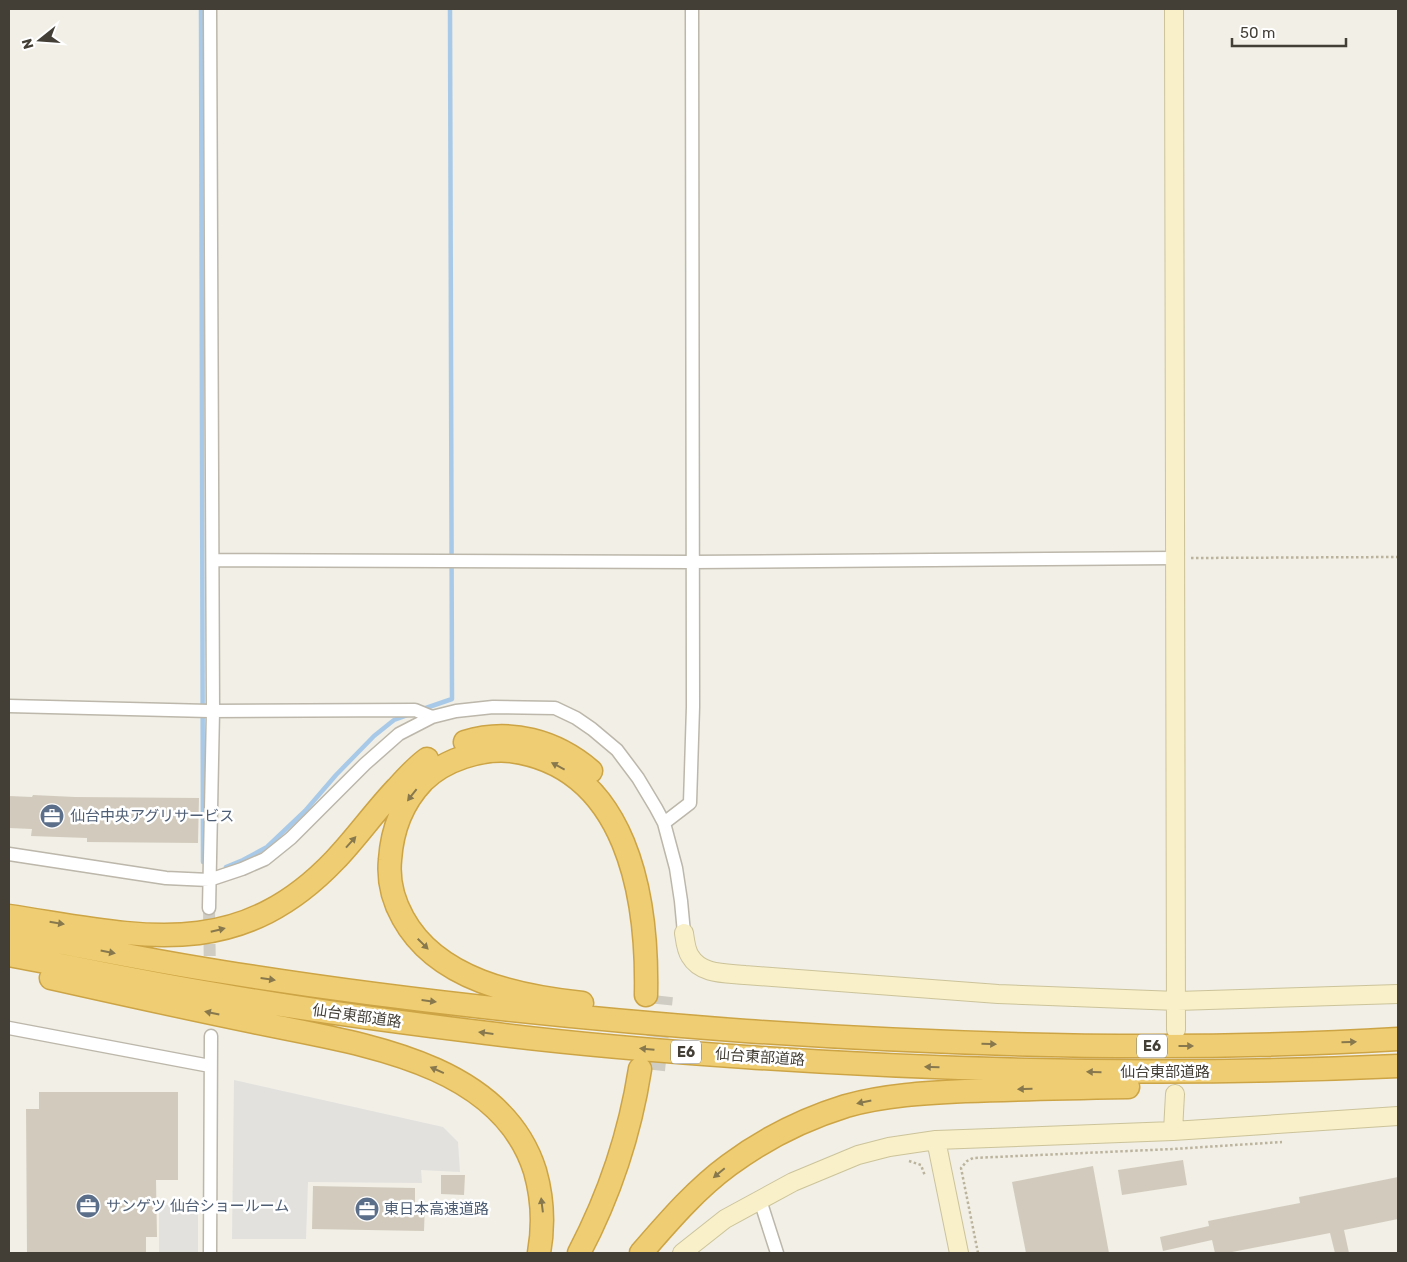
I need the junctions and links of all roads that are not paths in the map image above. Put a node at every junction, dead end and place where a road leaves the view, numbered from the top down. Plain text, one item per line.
1 (210, 9) edge
2 (692, 9) edge
3 (1174, 9) edge
4 (1174, 558) junction
5 (212, 560) junction
6 (692, 562) junction
7 (9, 706) edge
8 (206, 710) junction
9 (424, 714) junction
10 (664, 823) junction
11 (9, 854) edge
12 (209, 880) junction
13 (209, 908) tunnel mouth
14 (9, 916) edge
15 (9, 933) edge
16 (684, 933) joint
17 (9, 955) edge
18 (9, 969) edge
19 (1398, 994) edge
20 (1177, 1001) junction
21 (9, 1028) edge
22 (1176, 1030) dead end
23 (211, 1036) dead end
24 (1398, 1039) edge
25 (905, 1041) junction
26 (210, 1066) junction
27 (1398, 1066) edge
28 (1370, 1067) junction
29 (1174, 1094) dead end
30 (1398, 1116) edge
31 (1174, 1132) junction
32 (936, 1140) junction
33 (760, 1200) junction
34 (210, 1253) edge
35 (539, 1253) edge
36 (579, 1253) edge
37 (595, 1253) edge
38 (641, 1253) edge
39 (682, 1253) edge
40 (777, 1253) edge
41 (959, 1253) edge

1 - 5 street
2 - 6 street
3 - 4 street
4 - 6 street
4 - 20 street
5 - 6 street
5 - 8 street
6 - 10 street
7 - 8 street
8 - 9 street
8 - 12 street
9 - 10 street
9 - 12 street
10 - 16 street
11 - 12 street
12 - 13 street
14 -> 25 highway
15 -> 25 highway, 仙台東部道路 / E6
16 - 20 street
28 -> 17 highway, 仙台東部道路 / E6
35 -> 18 highway
19 - 20 street
20 - 22 street
21 - 26 street
23 - 26 street
25 -> 24 highway, 仙台東部道路 / E6
26 - 34 street
27 - 28 highway, 仙台東部道路 / E6
28 -> 38 highway
29 - 31 street
30 - 31 street
31 - 32 street
32 - 33 street
32 - 41 street
33 - 39 street
33 - 40 street
36 - 37 highway

